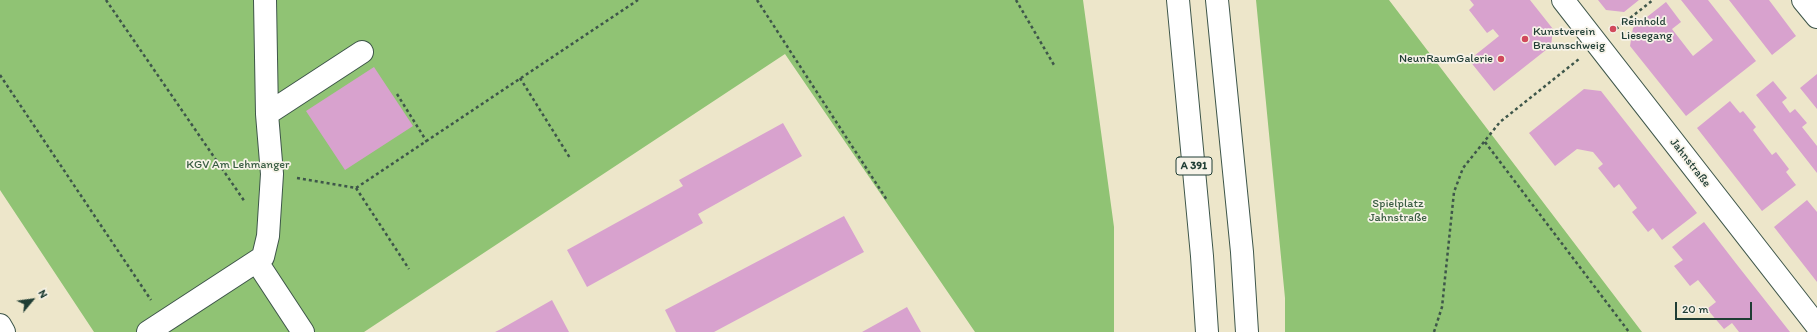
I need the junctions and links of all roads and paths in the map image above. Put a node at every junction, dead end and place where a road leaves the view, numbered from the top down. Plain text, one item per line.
1 (106, 0) edge
2 (265, 0) edge
3 (638, 0) edge
4 (756, 0) edge
5 (1016, 0) edge
6 (1178, 0) edge
7 (1217, 0) edge
8 (1563, 0) edge
9 (1654, 0) edge
10 (1803, 0) edge
11 (1817, 18) edge
12 (1597, 45) junction
13 (362, 52) dead end
14 (1054, 65) dead end
15 (0, 75) edge
16 (520, 78) junction
17 (397, 94) dead end
18 (268, 114) junction
19 (427, 142) junction
20 (1485, 142) junction
21 (570, 158) dead end
22 (272, 174) junction
23 (356, 188) junction
24 (887, 200) dead end
25 (245, 203) dead end
26 (257, 262) junction
27 (409, 269) dead end
28 (0, 325) edge
29 (1817, 326) edge
30 (157, 327) edge
31 (4, 332) edge
32 (303, 332) edge
33 (1207, 332) edge
34 (1247, 332) edge
35 (1434, 332) edge
36 (1629, 332) edge

1 - 25 path
2 - 18 main road
3 - 16 path
4 - 24 path
5 - 14 path
6 - 33 main road, A 391
7 - 34 main road
8 - 12 main road, Jahnstraße
9 - 12 path
10 - 11 main road
12 - 20 path
12 - 29 main road, Jahnstraße
13 - 18 main road
15 - 30 path
16 - 19 path
16 - 21 path
17 - 19 path
18 - 22 main road
19 - 23 path
20 - 35 path
20 - 36 path
22 - 23 path
22 - 26 main road
23 - 27 path
26 - 30 main road
26 - 32 main road
28 - 31 main road

